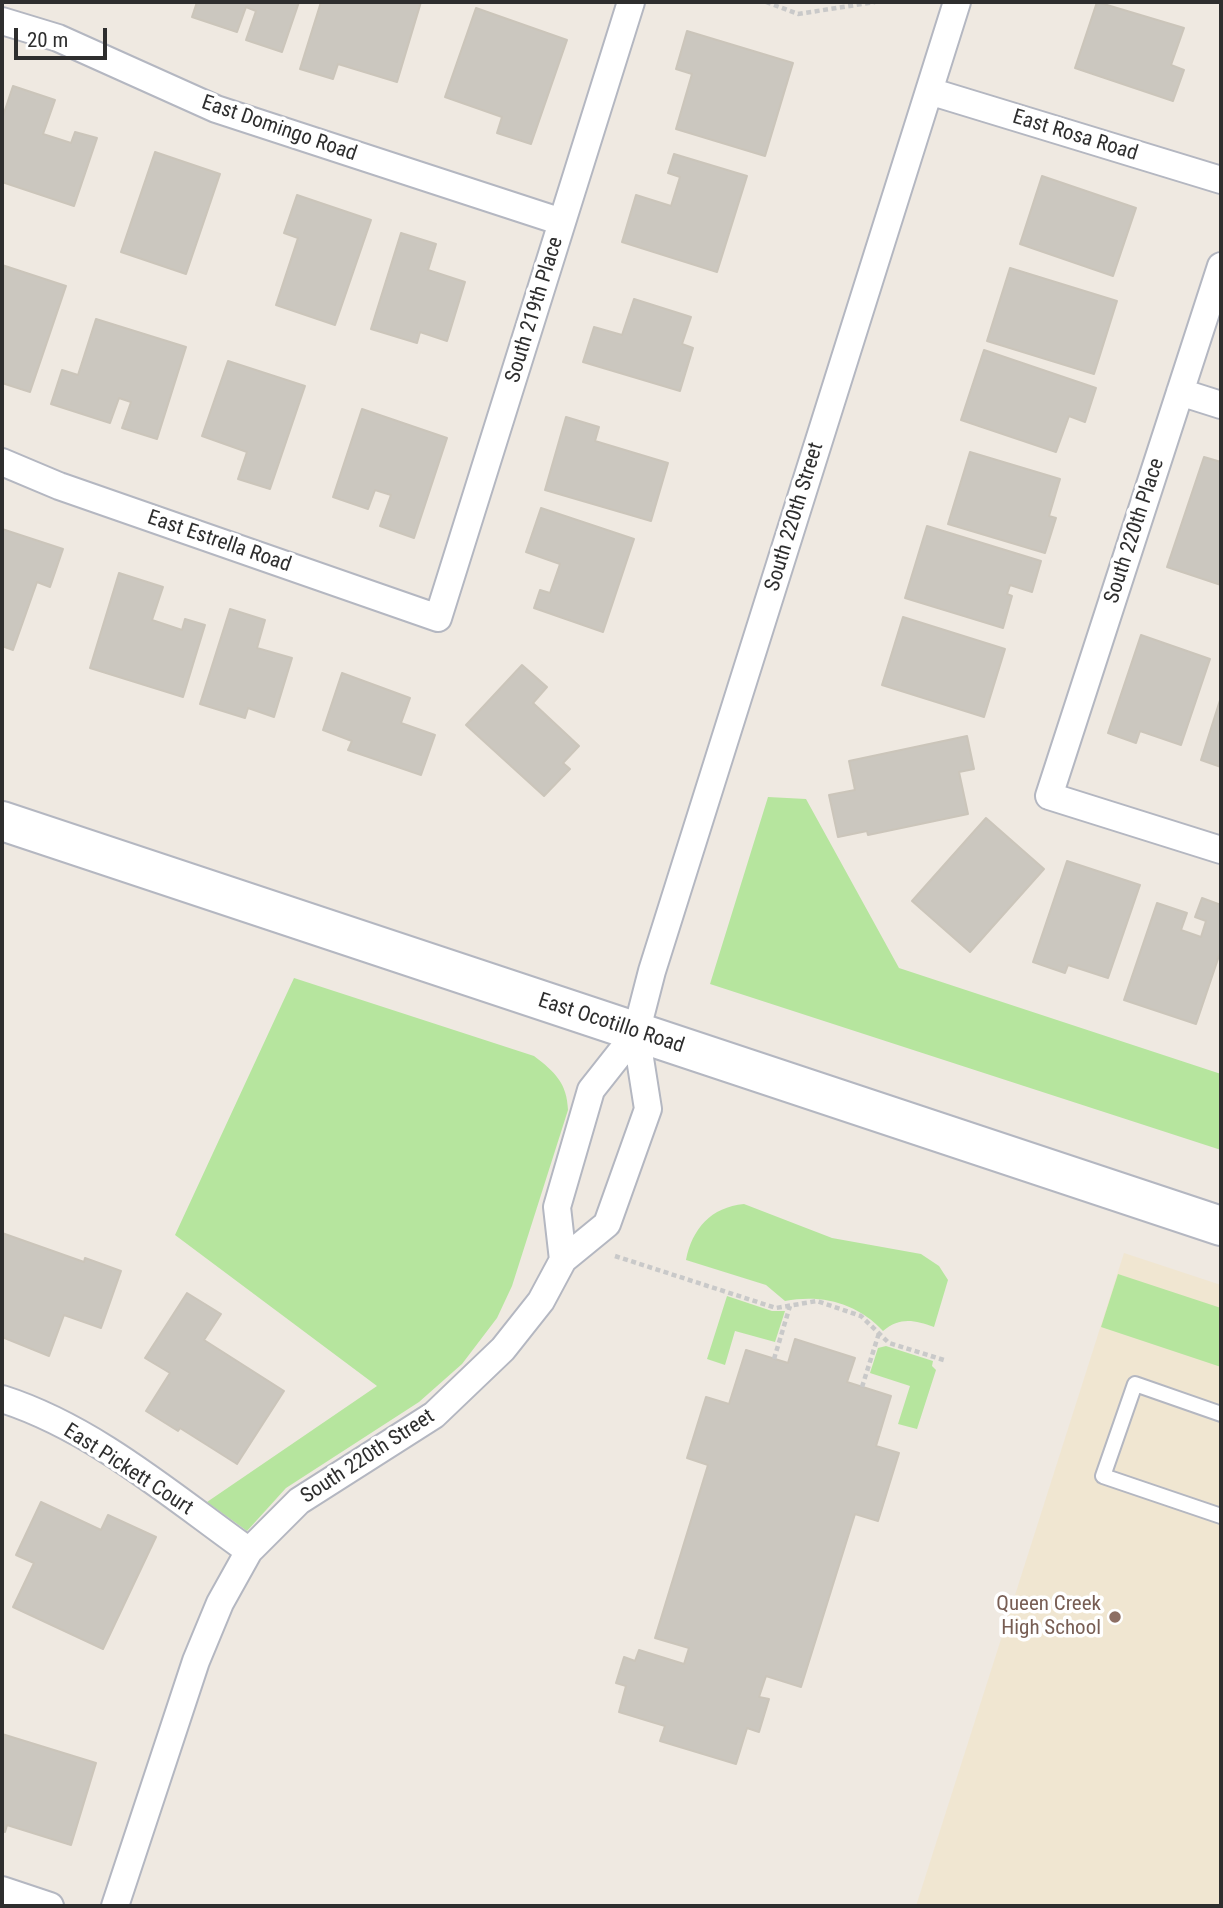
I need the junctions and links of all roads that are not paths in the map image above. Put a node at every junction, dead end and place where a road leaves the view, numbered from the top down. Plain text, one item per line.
1 (631, 2) edge
2 (957, 2) edge
3 (2, 21) edge
4 (929, 91) junction
5 (1221, 180) edge
6 (562, 222) junction
7 (1221, 266) edge
8 (1180, 392) junction
9 (1221, 405) edge
10 (2, 462) edge
11 (438, 618) joint
12 (2, 821) edge
13 (1221, 850) edge
14 (636, 1032) junction
15 (1221, 1226) edge
16 (563, 1259) junction
17 (2, 1399) edge
18 (1221, 1414) edge
19 (1221, 1516) edge
20 (248, 1551) junction
21 (2, 1890) edge
22 (50, 1906) edge
23 (114, 1906) edge

1 - 6 street, South 219th Place
2 - 4 street, South 220th Street
3 - 6 street, East Domingo Road
4 - 5 street, East Rosa Road
4 - 14 street, South 220th Street
6 - 11 street, South 219th Place
7 - 8 street, South 220th Place
8 - 9 street
8 - 13 street, South 220th Place
10 - 11 street, East Estrella Road
12 - 14 main road, East Ocotillo Road
14 - 15 main road, East Ocotillo Road
14 - 16 street, South 220th Street
14 - 16 street, South 220th Street
16 - 20 street, South 220th Street
17 - 20 street, East Pickett Court
18 - 19 lane
20 - 23 street, South 220th Street
21 - 22 street

